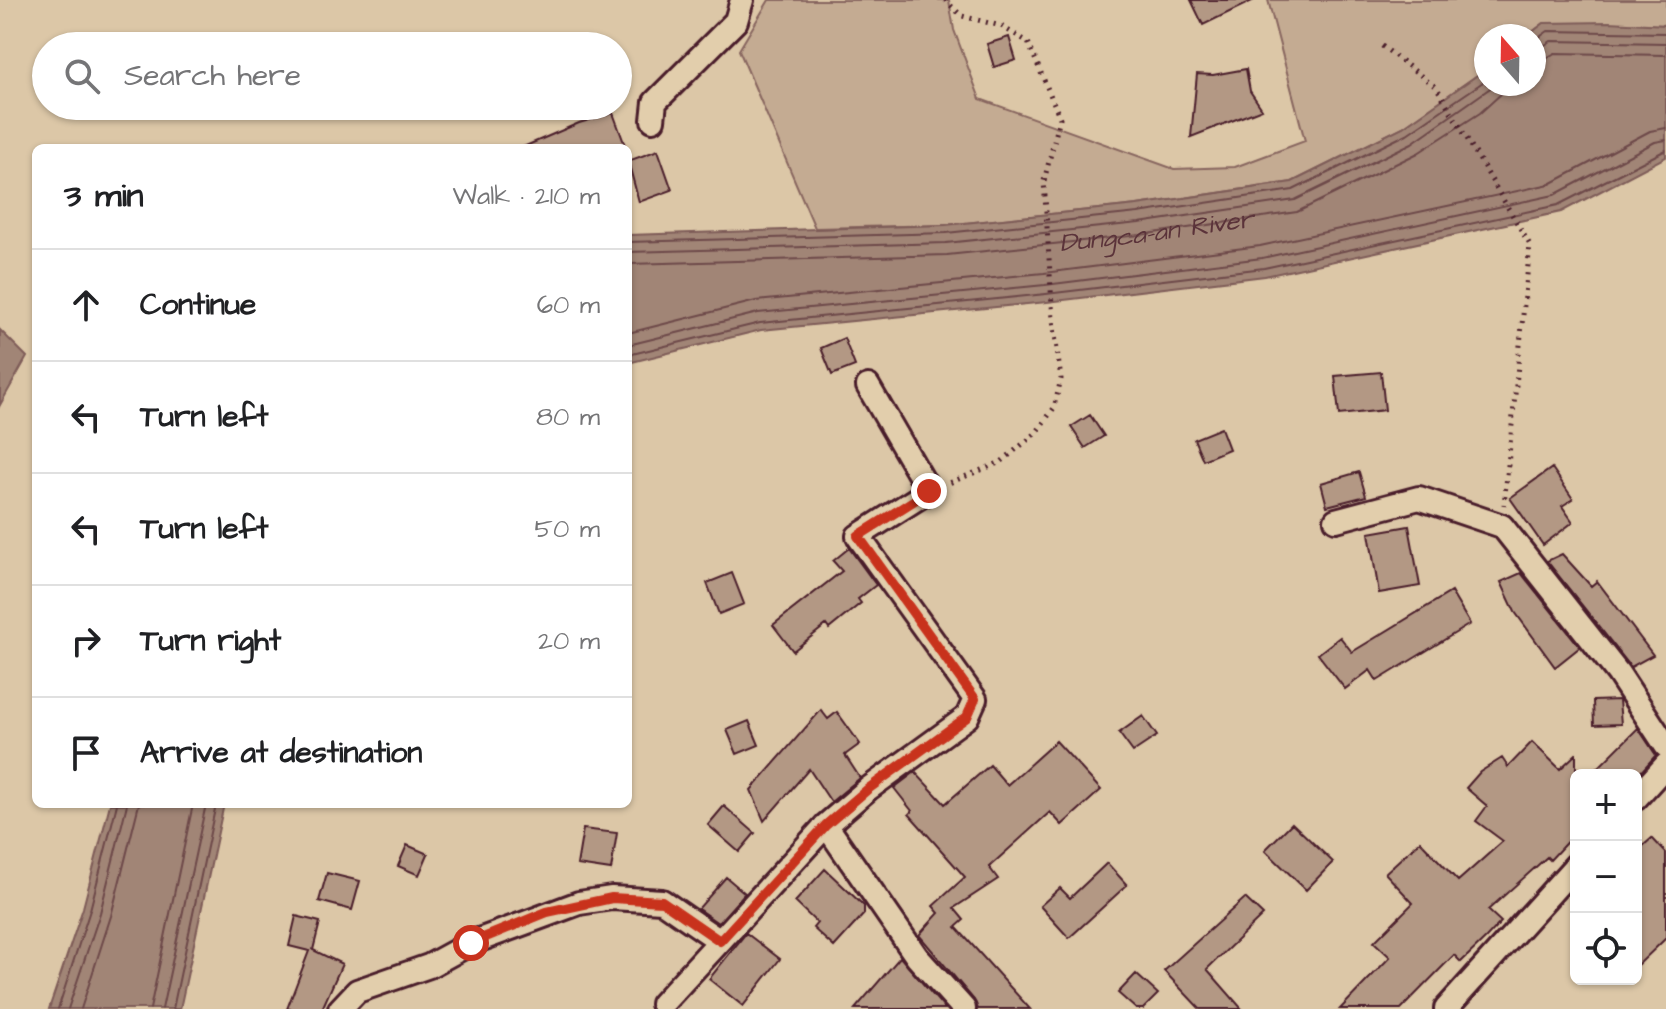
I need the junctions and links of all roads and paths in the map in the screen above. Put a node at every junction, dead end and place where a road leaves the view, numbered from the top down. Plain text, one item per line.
1 (742, 0) edge
2 (945, 0) edge
3 (1382, 46) dead end
4 (653, 120) dead end
5 (868, 386) dead end
6 (929, 491) junction
7 (1336, 520) dead end
8 (1502, 526) junction
9 (1666, 746) edge
10 (1666, 765) edge
11 (1642, 791) edge
12 (826, 825) junction
13 (1570, 872) edge
14 (720, 941) junction
15 (662, 1004) dead end
16 (340, 1009) edge
17 (964, 1009) edge
18 (1446, 1009) edge

1 - 4 street
2 - 6 path
3 - 8 path
5 - 6 street
6 - 12 street
7 - 8 street
8 - 9 street
10 - 11 street
12 - 14 street
12 - 17 street
13 - 18 street
14 - 15 street
14 - 16 street

